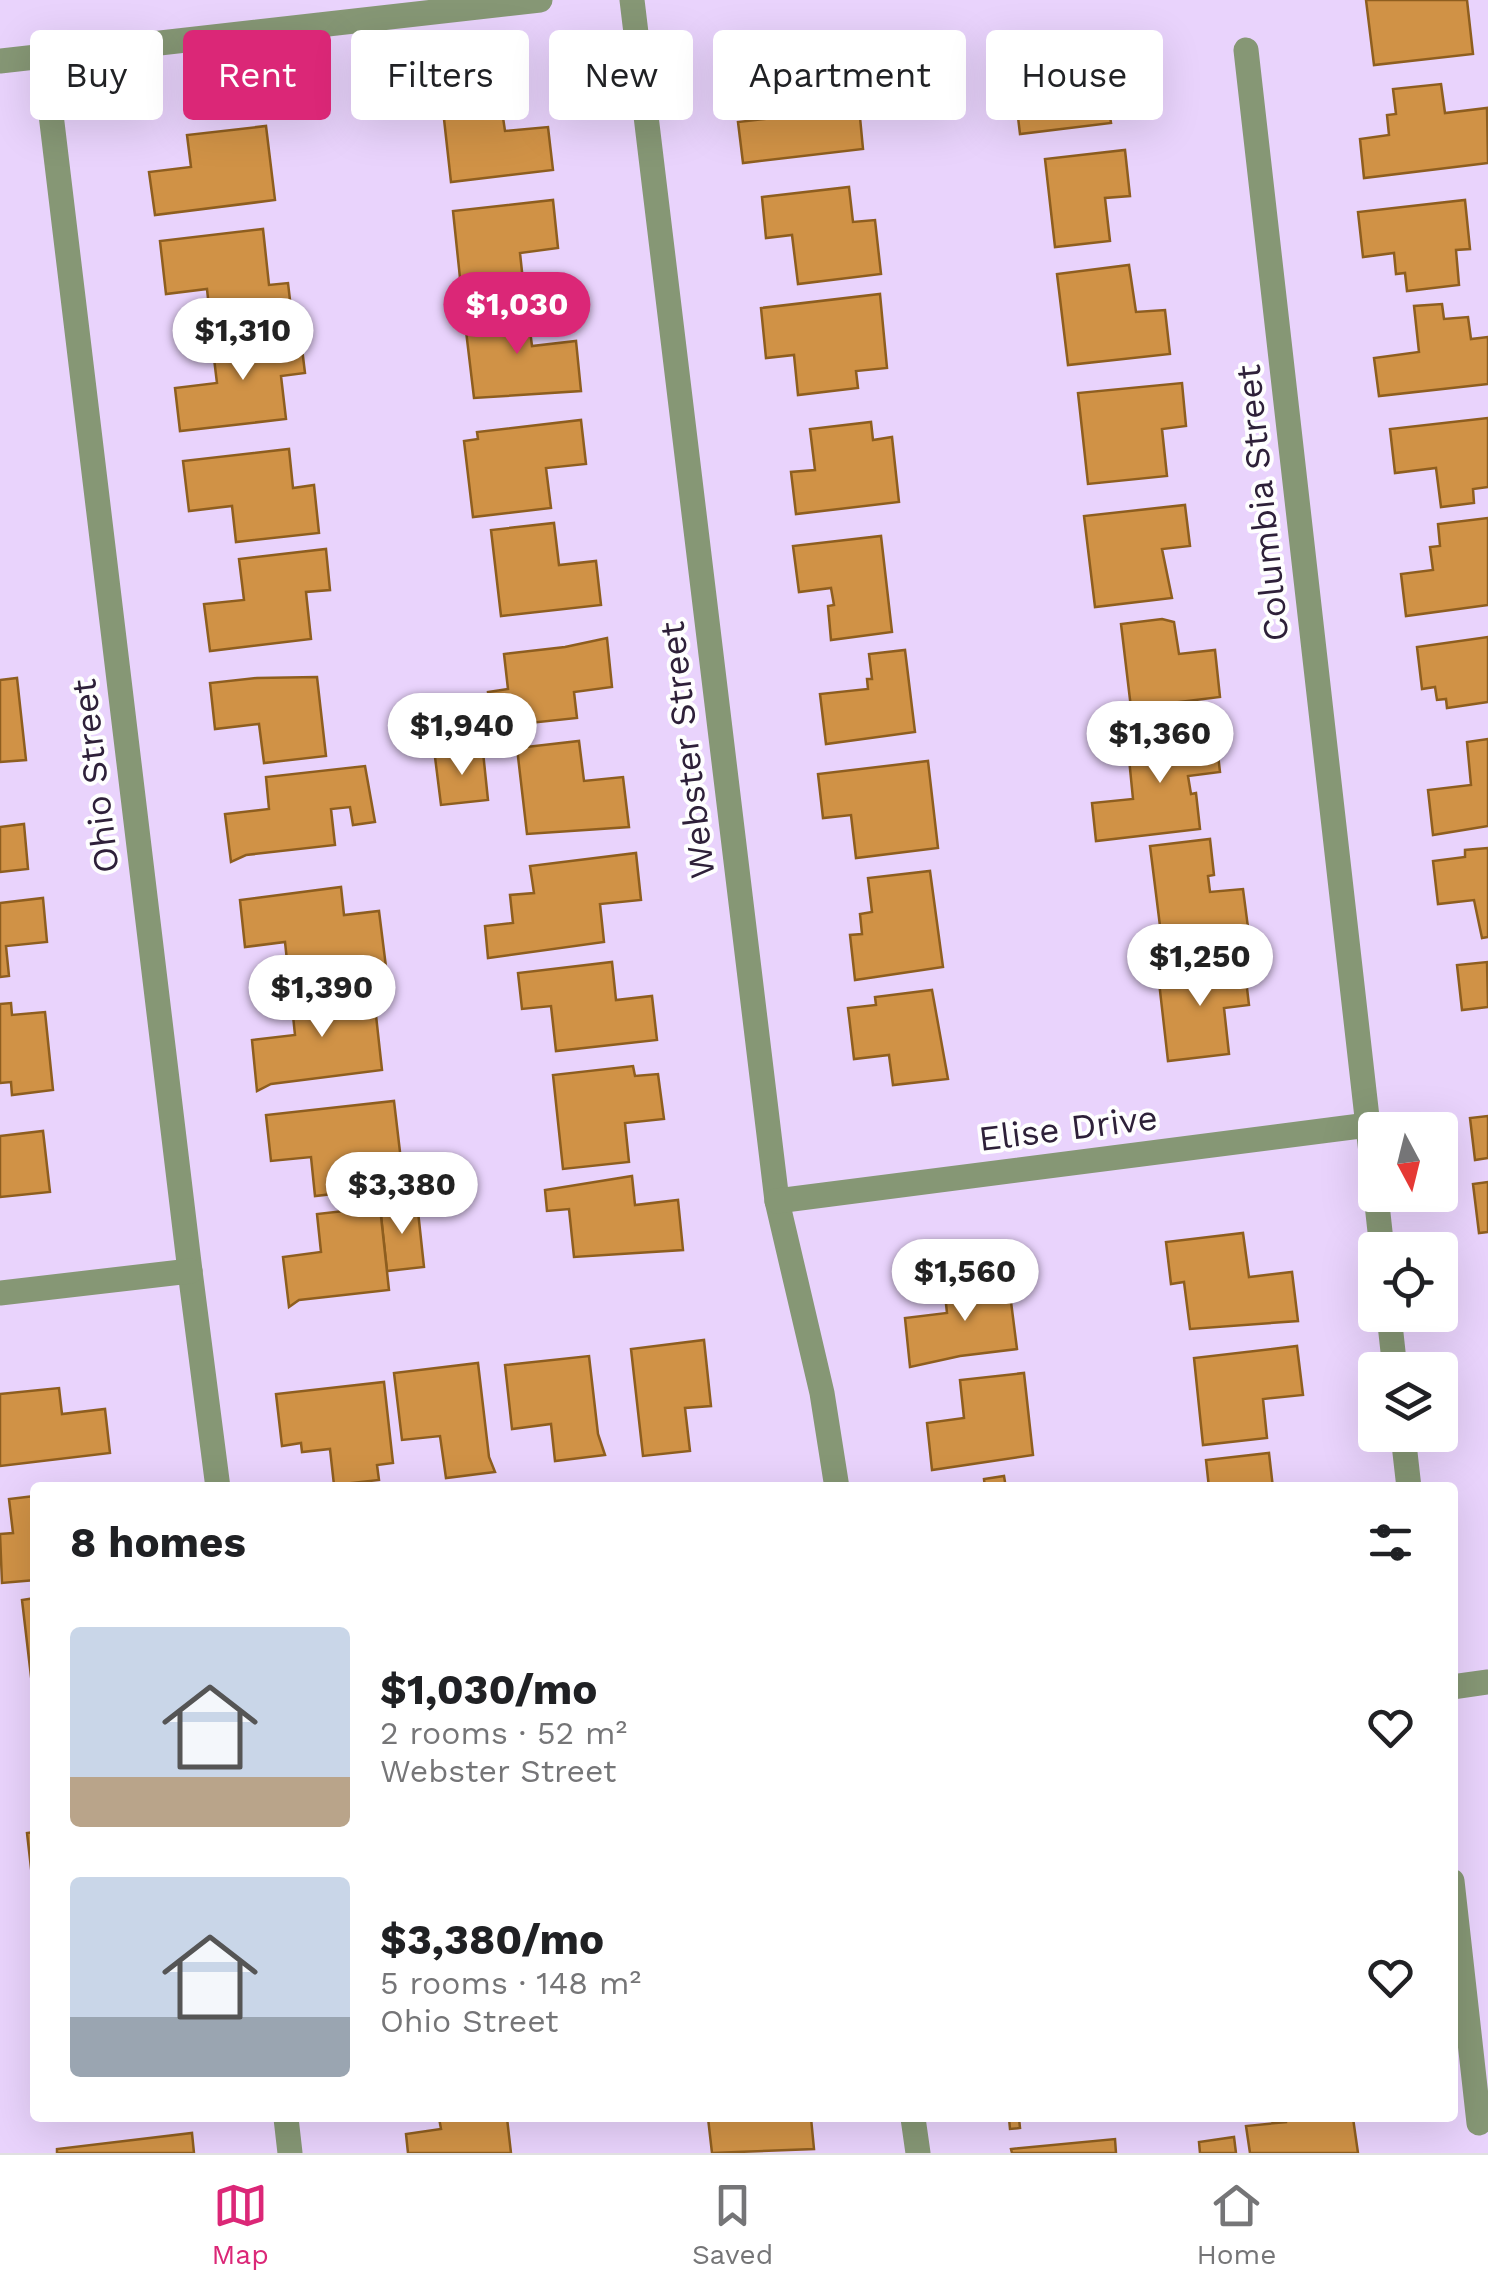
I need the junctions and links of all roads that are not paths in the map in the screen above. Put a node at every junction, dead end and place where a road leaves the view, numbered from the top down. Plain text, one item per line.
1 (540, 0) edge
2 (632, 0) edge
3 (163, 43) edge
4 (1246, 50) dead end
5 (30, 58) edge
6 (0, 61) edge
7 (52, 120) edge
8 (1367, 1112) edge
9 (1358, 1125) edge
10 (777, 1201) junction
11 (190, 1271) junction
12 (0, 1292) edge
13 (1405, 1452) edge
14 (217, 1482) edge
15 (837, 1482) edge
16 (1407, 1482) edge
17 (1488, 1682) edge
18 (1458, 1685) edge
19 (1458, 1935) edge
20 (286, 2122) edge
21 (914, 2122) edge
22 (1479, 2122) dead end
23 (290, 2153) edge
24 (918, 2153) edge

1 - 3 street
2 - 10 street, Webster Street
4 - 8 street, Columbia Street
5 - 6 street
7 - 11 street, Ohio Street
9 - 10 street, Elise Drive
10 - 15 street, Webster Street
11 - 12 street
11 - 14 street, Ohio Street
13 - 16 street
17 - 18 street
19 - 22 street
20 - 23 street
21 - 24 street

